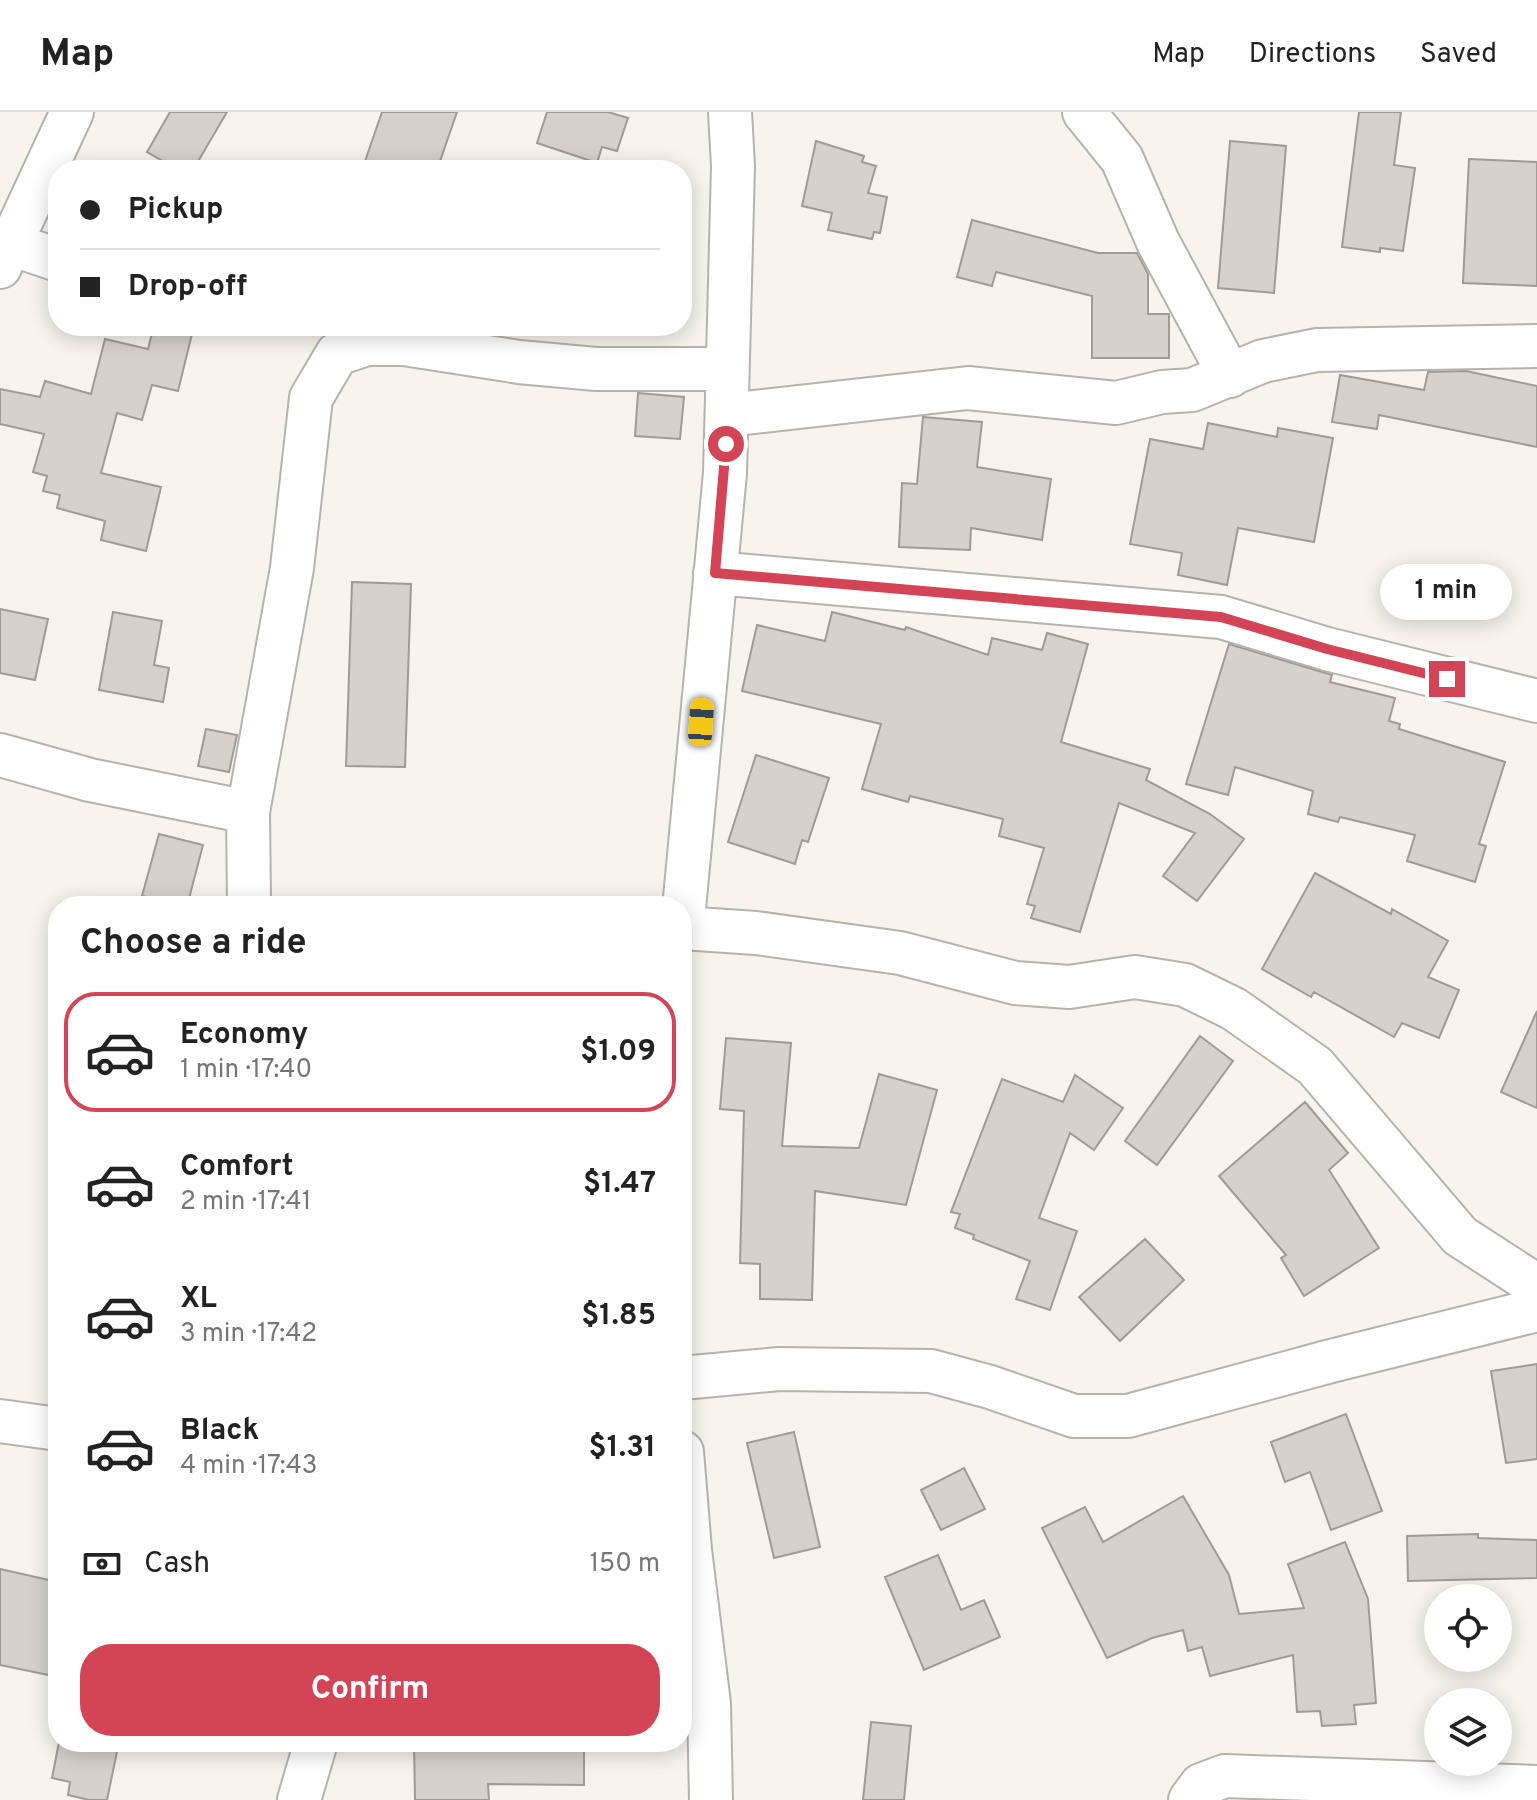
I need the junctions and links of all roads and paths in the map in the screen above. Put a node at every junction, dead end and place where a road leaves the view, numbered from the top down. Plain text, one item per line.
1 (72, 112) edge
2 (730, 112) edge
3 (757, 112) edge
4 (1084, 112) edge
5 (50, 160) edge
6 (48, 164) edge
7 (733, 166) junction
8 (6, 256) edge
9 (48, 259) edge
10 (333, 340) edge
11 (1537, 346) edge
12 (727, 369) junction
13 (1230, 376) junction
14 (727, 415) junction
15 (715, 573) junction
16 (1537, 701) edge
17 (0, 755) edge
18 (248, 812) junction
19 (249, 896) edge
20 (685, 896) edge
21 (692, 930) edge
22 (1537, 1286) edge
23 (1537, 1310) edge
24 (692, 1377) edge
25 (0, 1421) edge
26 (48, 1428) edge
27 (692, 1566) edge
28 (313, 1752) edge
29 (1537, 1787) edge
30 (299, 1800) edge
31 (711, 1800) edge
32 (1190, 1800) edge

1 - 5 street
2 - 7 street
3 - 7 street
4 - 13 street
6 - 8 street
7 - 12 street
8 - 9 street
10 - 12 street
10 - 18 street
11 - 13 street
12 - 14 street
13 - 14 street
14 - 15 street
15 - 16 street
15 - 20 street
17 - 18 street
18 - 19 street
21 - 22 street
23 - 24 street
25 - 26 street
27 - 31 street
28 - 30 street
29 - 32 street

